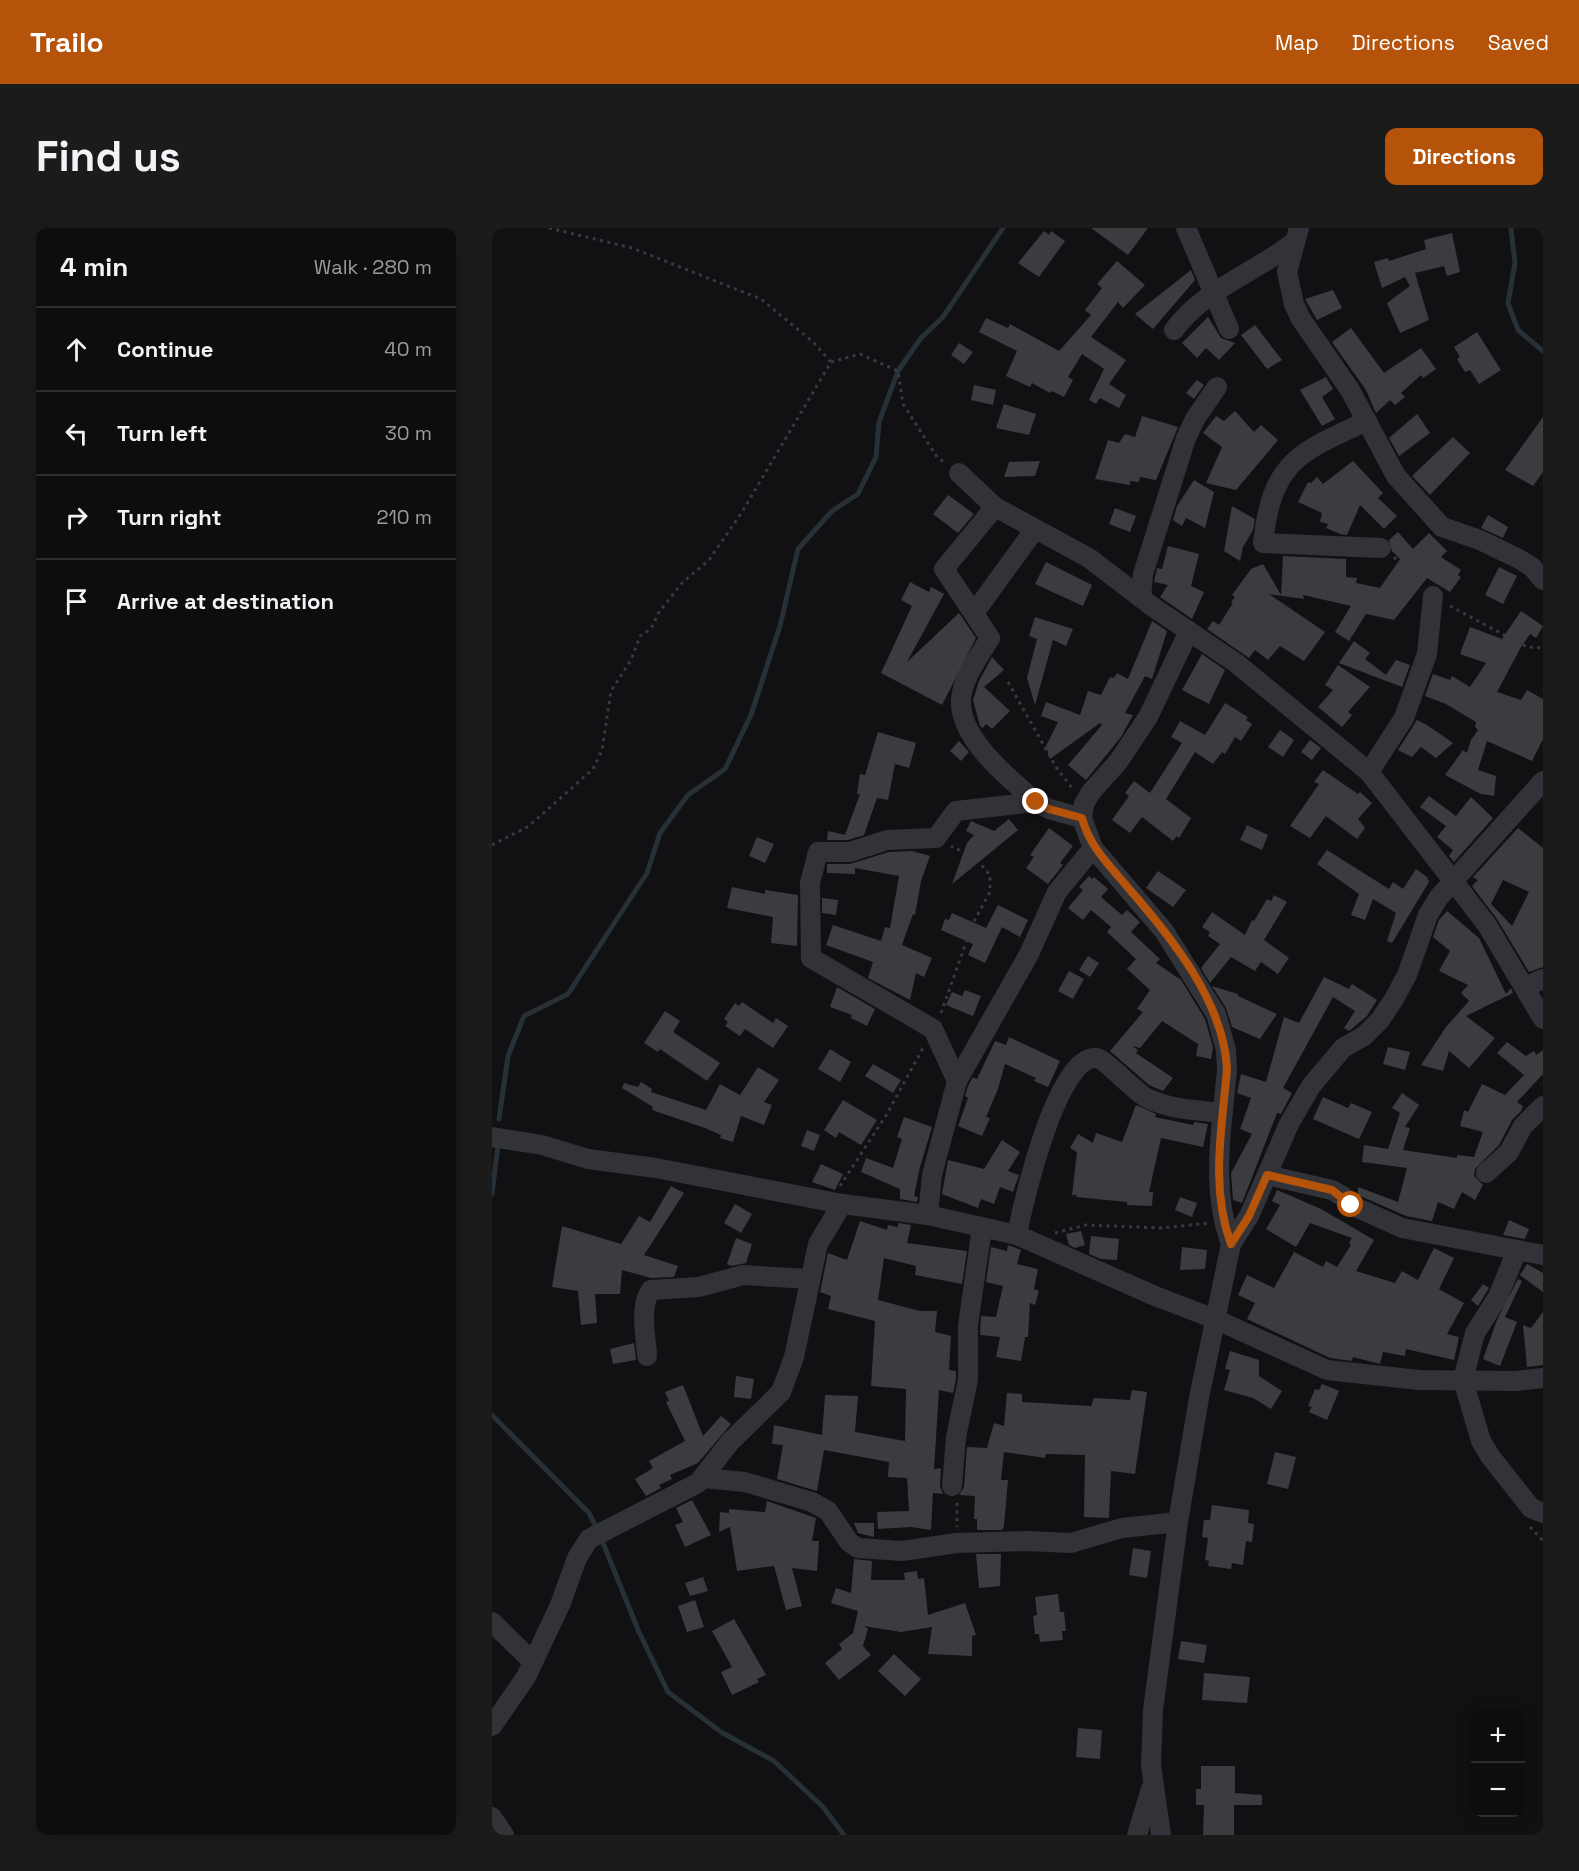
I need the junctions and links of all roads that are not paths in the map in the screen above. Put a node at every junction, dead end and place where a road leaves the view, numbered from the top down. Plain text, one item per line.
1 (1186, 228) edge
2 (1296, 235) edge
3 (1211, 292) junction
4 (1228, 329) dead end
5 (1174, 330) dead end
6 (1217, 387) dead end
7 (1367, 421) junction
8 (959, 473) road end
9 (995, 507) junction
10 (1035, 529) junction
11 (1382, 548) road end
12 (1543, 580) edge
13 (1433, 596) road end
14 (1141, 598) junction
15 (974, 613) junction
16 (1189, 631) junction
17 (1369, 772) junction
18 (1543, 781) edge
19 (1036, 802) junction
20 (1083, 811) junction
21 (1094, 848) junction
22 (1455, 882) junction
23 (1534, 983) edge
24 (1543, 1019) edge
25 (957, 1081) junction
26 (1543, 1106) edge
27 (1223, 1113) junction
28 (492, 1137) edge
29 (1486, 1173) dead end
30 (1267, 1175) junction
31 (842, 1204) junction
32 (928, 1215) junction
33 (982, 1228) junction
34 (1025, 1239) junction
35 (1231, 1244) junction
36 (1517, 1250) junction
37 (1543, 1256) edge
38 (809, 1279) junction
39 (1215, 1319) junction
40 (647, 1356) dead end
41 (1543, 1378) edge
42 (1463, 1380) junction
43 (703, 1478) junction
44 (952, 1486) road end
45 (1543, 1513) edge
46 (1178, 1522) junction
47 (492, 1622) edge
48 (533, 1662) junction
49 (492, 1726) edge
50 (1154, 1781) junction
51 (492, 1817) edge
52 (504, 1835) edge
53 (1137, 1835) edge
54 (1161, 1835) edge

1 - 3 street
2 - 3 street
2 - 7 street
3 - 4 street
3 - 5 street
6 - 14 street
7 - 11 street
7 - 12 street
8 - 9 street
9 - 10 street
9 - 15 street
10 - 14 street
10 - 15 street
13 - 17 street
14 - 16 street
15 - 19 street
16 - 17 street
16 - 20 street
17 - 22 street
18 - 22 street
19 - 20 street
19 - 25 street
20 - 21 street
21 - 25 street
21 - 27 street
22 - 23 street
22 - 30 street
23 - 24 street
25 - 32 street
26 - 29 street
27 - 34 street
27 - 35 street
28 - 31 street
30 - 35 street
30 - 36 street
31 - 32 street
31 - 38 street
32 - 33 street
33 - 34 street
33 - 44 street
34 - 39 street
35 - 39 street
36 - 37 street
36 - 42 street
38 - 40 street
38 - 43 street
39 - 42 street
39 - 46 street
41 - 42 street
42 - 45 street
43 - 46 street
43 - 48 street
46 - 50 street
47 - 48 street
48 - 49 street
50 - 53 street
50 - 54 street
51 - 52 street

